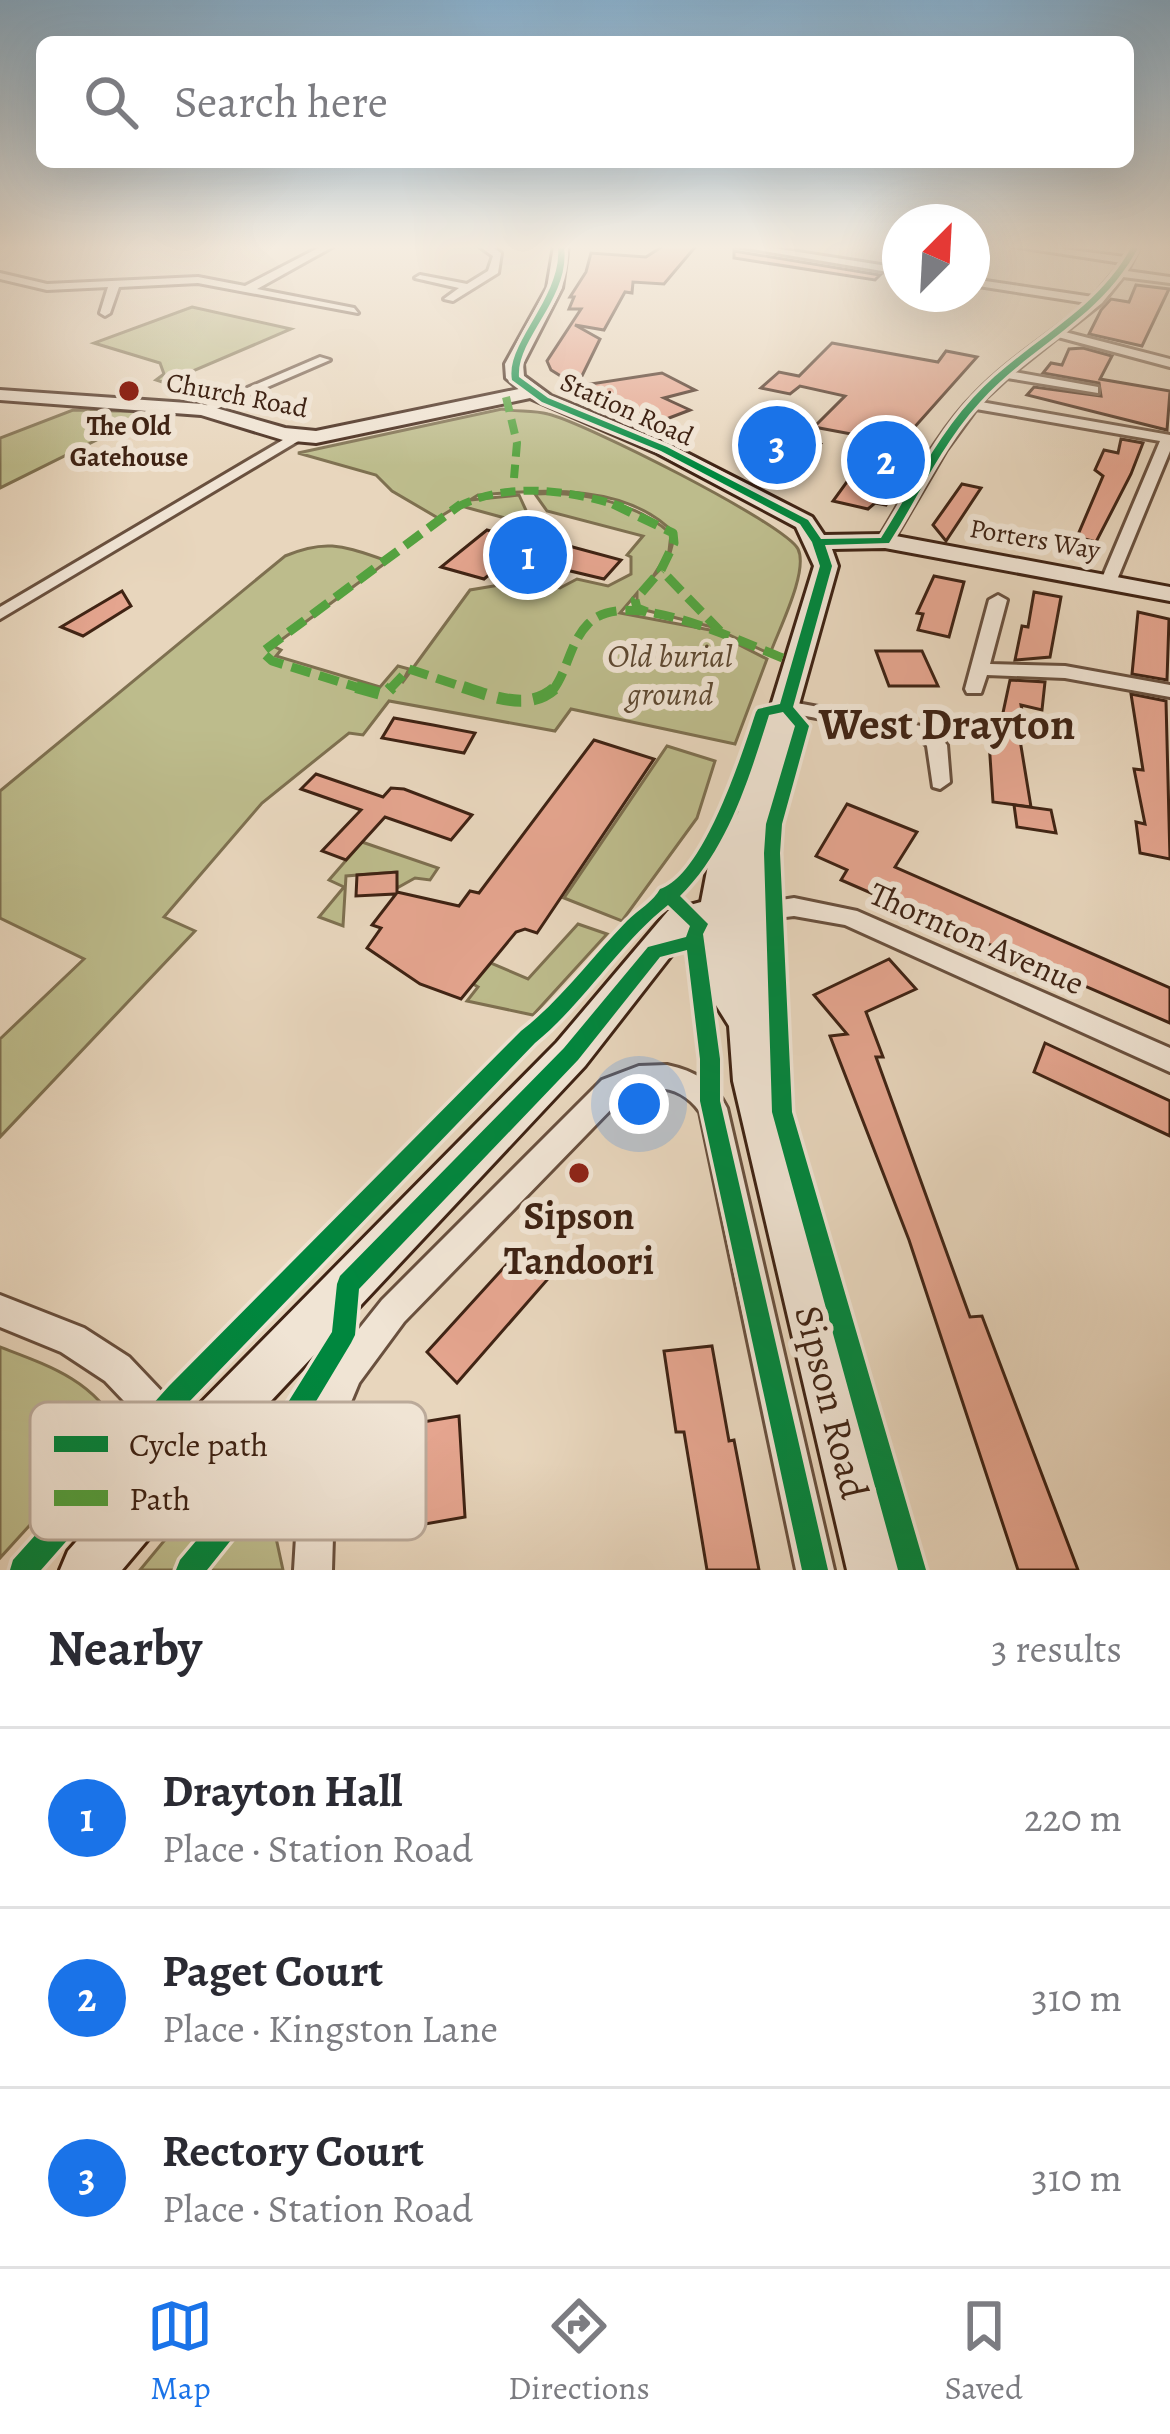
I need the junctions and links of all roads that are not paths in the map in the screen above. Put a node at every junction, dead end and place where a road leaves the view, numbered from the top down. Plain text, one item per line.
1 (538, 319) edge
2 (1071, 319) edge
3 (1052, 332) junction
4 (324, 360) dead end
5 (1170, 363) edge
6 (1002, 373) junction
7 (1094, 390) dead end
8 (532, 392) junction
9 (0, 395) edge
10 (972, 404) junction
11 (202, 410) junction
12 (298, 437) junction
13 (1169, 439) edge
14 (885, 541) junction
15 (818, 542) junction
16 (1108, 583) junction
17 (1170, 595) edge
18 (998, 600) dead end
19 (0, 614) edge
20 (1170, 691) edge
21 (786, 707) junction
22 (940, 782) dead end
23 (728, 921) junction
24 (1170, 1060) edge
25 (348, 1284) junction
26 (0, 1311) edge
27 (394, 1311) junction
28 (148, 1402) edge
29 (236, 1402) edge
30 (333, 1402) edge
31 (113, 1540) edge
32 (314, 1540) edge
33 (87, 1570) edge
34 (313, 1570) edge
35 (815, 1570) edge
36 (874, 1570) edge

1 - 8 street, Station Road
2 - 3 street
3 - 5 street
3 - 6 street
4 - 11 street
6 - 7 street
6 - 10 street
8 - 12 street, Church Road
8 - 15 street, Station Road
9 - 11 street, Church Road
10 - 13 street
10 - 14 street
11 - 12 street, Church Road
12 - 19 street
13 - 16 street
14 - 15 street, Porters Way
14 - 16 street, Porters Way
15 - 21 street
16 - 17 street, Porters Way
18 - 20 street
21 - 22 street
21 - 23 street
23 - 24 street, Thornton Avenue
23 - 25 street
23 - 36 street, Sipson Road
25 - 27 street
25 - 29 street
26 - 28 street
27 - 30 street
27 - 35 street
31 - 33 street
32 - 34 street

